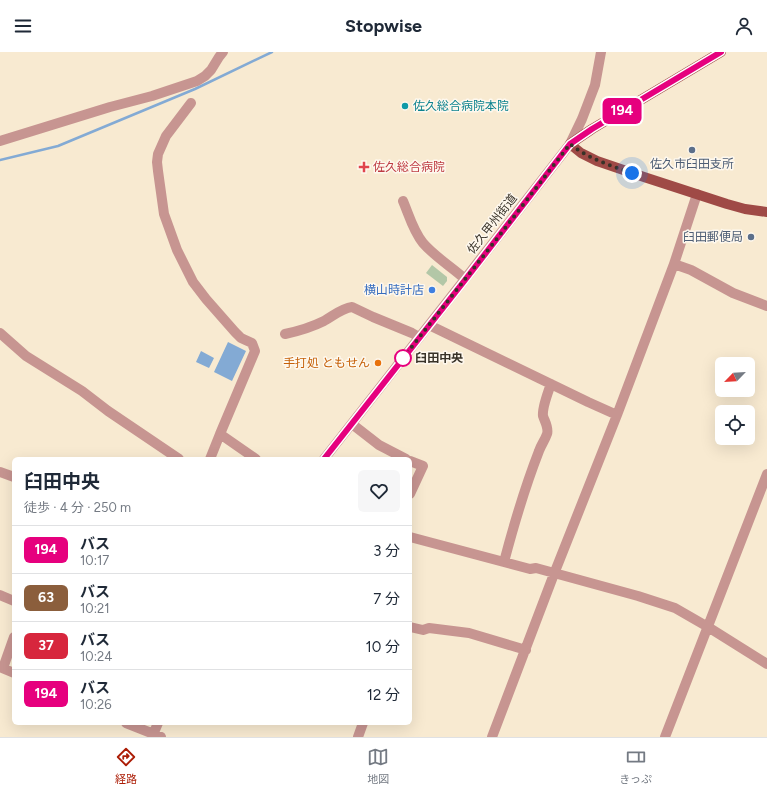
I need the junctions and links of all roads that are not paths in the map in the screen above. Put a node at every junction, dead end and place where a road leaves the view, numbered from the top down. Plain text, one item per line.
1 (223, 52) edge
2 (601, 52) edge
3 (721, 52) edge
4 (190, 103) dead end
5 (0, 141) edge
6 (570, 144) junction
7 (697, 194) junction
8 (403, 201) dead end
9 (767, 212) edge
10 (674, 264) junction
11 (465, 280) junction
12 (767, 306) edge
13 (429, 325) junction
14 (0, 334) edge
15 (285, 334) dead end
16 (420, 337) junction
17 (551, 384) junction
18 (617, 415) junction
19 (352, 424) junction
20 (220, 434) junction
21 (176, 457) edge
22 (211, 457) edge
23 (253, 457) edge
24 (326, 457) edge
25 (402, 457) edge
26 (412, 461) edge
27 (0, 472) edge
28 (767, 474) edge
29 (12, 476) edge
30 (412, 490) edge
31 (412, 537) edge
32 (504, 562) junction
33 (554, 574) junction
34 (0, 595) edge
35 (12, 600) edge
36 (412, 627) edge
37 (708, 627) junction
38 (12, 642) edge
39 (526, 650) junction
40 (767, 664) edge
41 (1, 667) edge
42 (12, 672) edge
43 (131, 725) edge
44 (158, 725) edge
45 (362, 725) edge
46 (156, 736) edge
47 (358, 737) edge
48 (492, 737) edge
49 (665, 737) edge

1 - 5 street
2 - 6 street
3 - 6 main road, 佐久甲州街道
4 - 20 street
6 - 7 main road
6 - 11 street, 佐久甲州街道
7 - 9 main road
7 - 10 street
8 - 11 street
10 - 12 street
10 - 18 street
11 - 13 street, 佐久甲州街道
13 - 16 street, 佐久甲州街道
13 - 17 street
14 - 21 street
15 - 16 street
16 - 19 street, 佐久甲州街道
17 - 18 street
17 - 32 street
18 - 33 street
19 - 24 street, 佐久甲州街道
19 - 25 street
20 - 22 street
20 - 23 street
26 - 30 street
27 - 29 street
28 - 37 street
31 - 32 street
32 - 33 street
33 - 37 street
33 - 39 street
34 - 35 street
36 - 39 street
37 - 40 street
37 - 49 street
38 - 41 street
39 - 48 street
41 - 42 street
43 - 46 street
44 - 46 street
45 - 47 street

